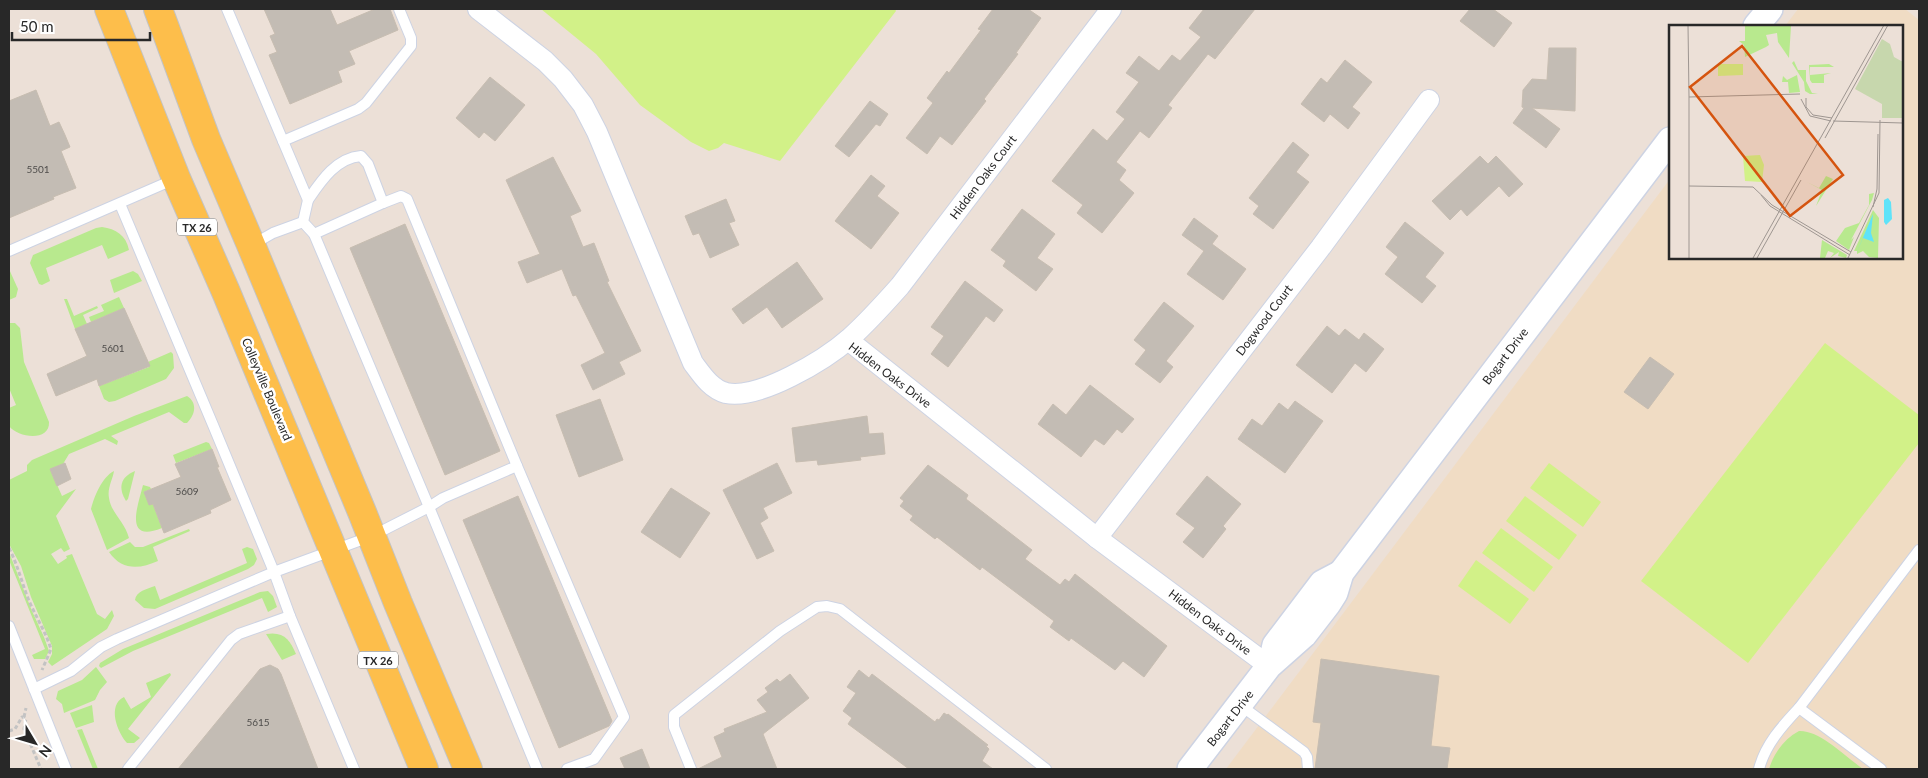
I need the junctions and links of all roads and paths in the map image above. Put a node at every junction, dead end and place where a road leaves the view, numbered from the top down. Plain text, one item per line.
1 (109, 9) edge
2 (158, 9) edge
3 (227, 9) edge
4 (399, 9) edge
5 (478, 9) edge
6 (1111, 9) edge
7 (1770, 9) edge
8 (1757, 25) edge
9 (1429, 100) dead end
10 (283, 141) junction
11 (1669, 141) edge
12 (176, 178) junction
13 (308, 200) junction
14 (383, 203) junction
15 (120, 204) junction
16 (303, 222) junction
17 (314, 234) junction
18 (252, 245) junction
19 (9, 251) edge
20 (848, 340) junction
21 (517, 466) junction
22 (429, 507) junction
23 (372, 536) junction
24 (1097, 538) junction
25 (9, 548) edge
26 (1919, 550) edge
27 (335, 551) junction
28 (1916, 562) edge
29 (274, 572) junction
30 (290, 616) junction
31 (9, 626) edge
32 (1270, 666) junction
33 (34, 689) junction
34 (1240, 704) junction
35 (1799, 708) junction
36 (24, 717) junction
37 (9, 731) edge
38 (594, 758) junction
39 (42, 769) edge
40 (66, 769) edge
41 (128, 769) edge
42 (354, 769) edge
43 (424, 769) edge
44 (468, 769) edge
45 (537, 769) edge
46 (567, 769) edge
47 (598, 769) edge
48 (691, 769) edge
49 (1046, 769) edge
50 (1190, 769) edge
51 (1308, 769) edge
52 (1759, 769) edge
53 (1880, 769) edge

1 - 12 main road, Colleyville Boulevard / TX 26
2 - 18 main road, TX 26
3 - 10 lane
4 - 10 lane
5 - 20 street, Hidden Oaks Drive
6 - 20 street, Hidden Oaks Court
7 - 8 street
9 - 24 street, Dogwood Court
10 - 13 lane
11 - 32 street, Bogart Drive
12 - 15 lane
12 - 27 main road, Colleyville Boulevard / TX 26
13 - 14 lane
13 - 16 lane
14 - 17 lane
14 - 21 lane
15 - 19 lane
15 - 29 lane
16 - 17 lane
16 - 18 lane
17 - 22 lane
18 - 23 main road, TX 26
20 - 24 street, Hidden Oaks Drive
21 - 22 lane
21 - 38 lane
22 - 23 lane
22 - 45 lane
23 - 27 lane
23 - 44 main road, TX 26
24 - 32 street, Hidden Oaks Drive
25 - 33 path
26 - 28 lane
27 - 29 lane
27 - 43 main road, Colleyville Boulevard / TX 26
28 - 35 lane
29 - 30 lane
29 - 33 lane
30 - 41 lane
30 - 42 lane
31 - 33 lane
32 - 34 street, Bogart Drive
33 - 36 path
33 - 40 lane
34 - 50 street, Bogart Drive
34 - 51 lane
35 - 52 lane
35 - 53 lane
36 - 37 path
36 - 39 path
38 - 46 lane
38 - 47 lane
48 - 49 lane

